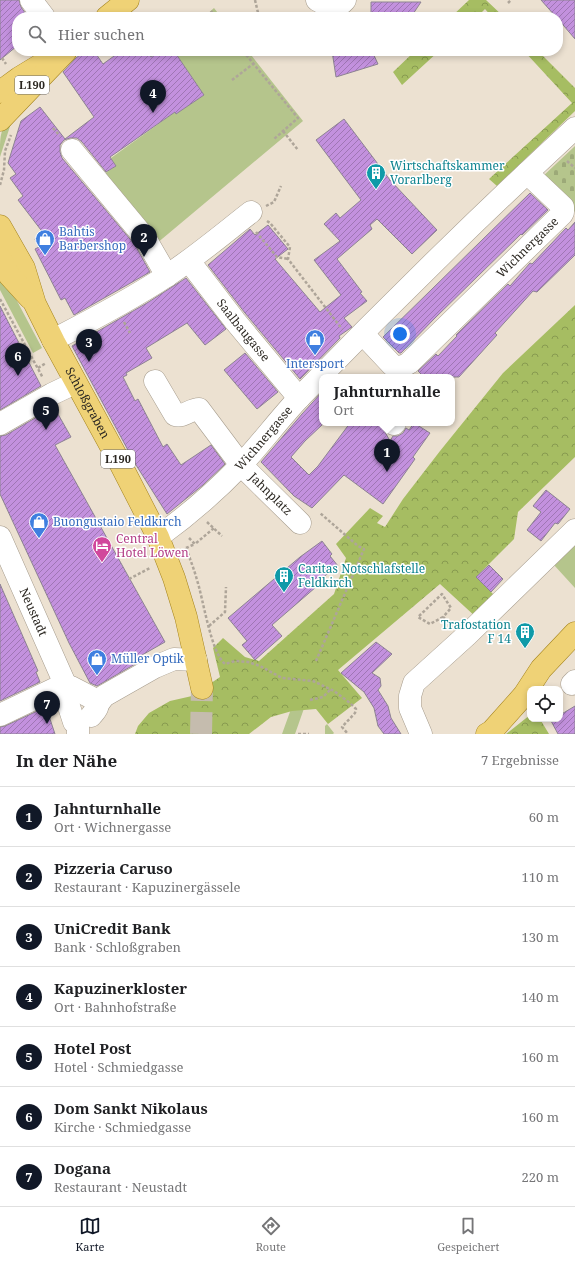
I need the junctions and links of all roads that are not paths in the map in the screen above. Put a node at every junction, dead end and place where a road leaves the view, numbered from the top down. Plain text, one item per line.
1 (31, 0) edge
2 (128, 0) edge
3 (317, 0) edge
4 (345, 0) edge
5 (40, 12) edge
6 (113, 12) edge
7 (56, 56) edge
8 (60, 56) edge
9 (0, 92) edge
10 (0, 120) edge
11 (575, 128) edge
12 (72, 150) dead end
13 (527, 173) junction
14 (251, 212) road end
15 (0, 226) edge
16 (0, 258) edge
17 (189, 261) junction
18 (167, 276) junction
19 (35, 304) junction
20 (358, 339) junction
21 (54, 340) junction
22 (398, 372) edge
23 (323, 374) edge
24 (319, 378) edge
25 (155, 381) dead end
26 (76, 383) junction
27 (299, 398) junction
28 (0, 424) edge
29 (241, 465) junction
30 (300, 523) dead end
31 (575, 530) edge
32 (0, 537) edge
33 (158, 537) junction
34 (575, 633) edge
35 (196, 660) junction
36 (65, 685) junction
37 (202, 688) tunnel mouth
38 (98, 704) junction
39 (0, 715) edge
40 (78, 730) edge
41 (421, 734) edge
42 (487, 734) edge

1 - 5 street
2 - 6 main road
3 - 4 street
7 - 9 main road, L190
8 - 10 main road, L190
11 - 13 street, Wichnergasse
12 - 18 street
13 - 20 street, Wichnergasse
13 - 22 street, Wichnergasse
14 - 17 street
15 - 19 main road, Schloßgraben / L190
16 - 19 main road, Schloßgraben / L190
17 - 18 street
17 - 27 street, Saalbaugasse
18 - 21 street
19 - 21 main road, Schloßgraben / L190
20 - 22 street, Wichnergasse
20 - 23 street, Wichnergasse
21 - 26 main road, Schloßgraben / L190
24 - 27 street, Wichnergasse
25 - 29 street, Jahnplatz
26 - 28 street
26 - 33 main road, Schloßgraben / L190
27 - 29 street, Wichnergasse
29 - 30 street, Jahnplatz
29 - 33 street, Wichnergasse
31 - 41 street
32 - 36 street, Neustadt
33 - 35 main road, Schloßgraben / L190
34 - 42 main road
35 - 37 main road, L190
35 - 38 street, Neustadt
36 - 38 street
36 - 39 street
36 - 40 street, Neustadt
38 - 40 street, Neustadt

